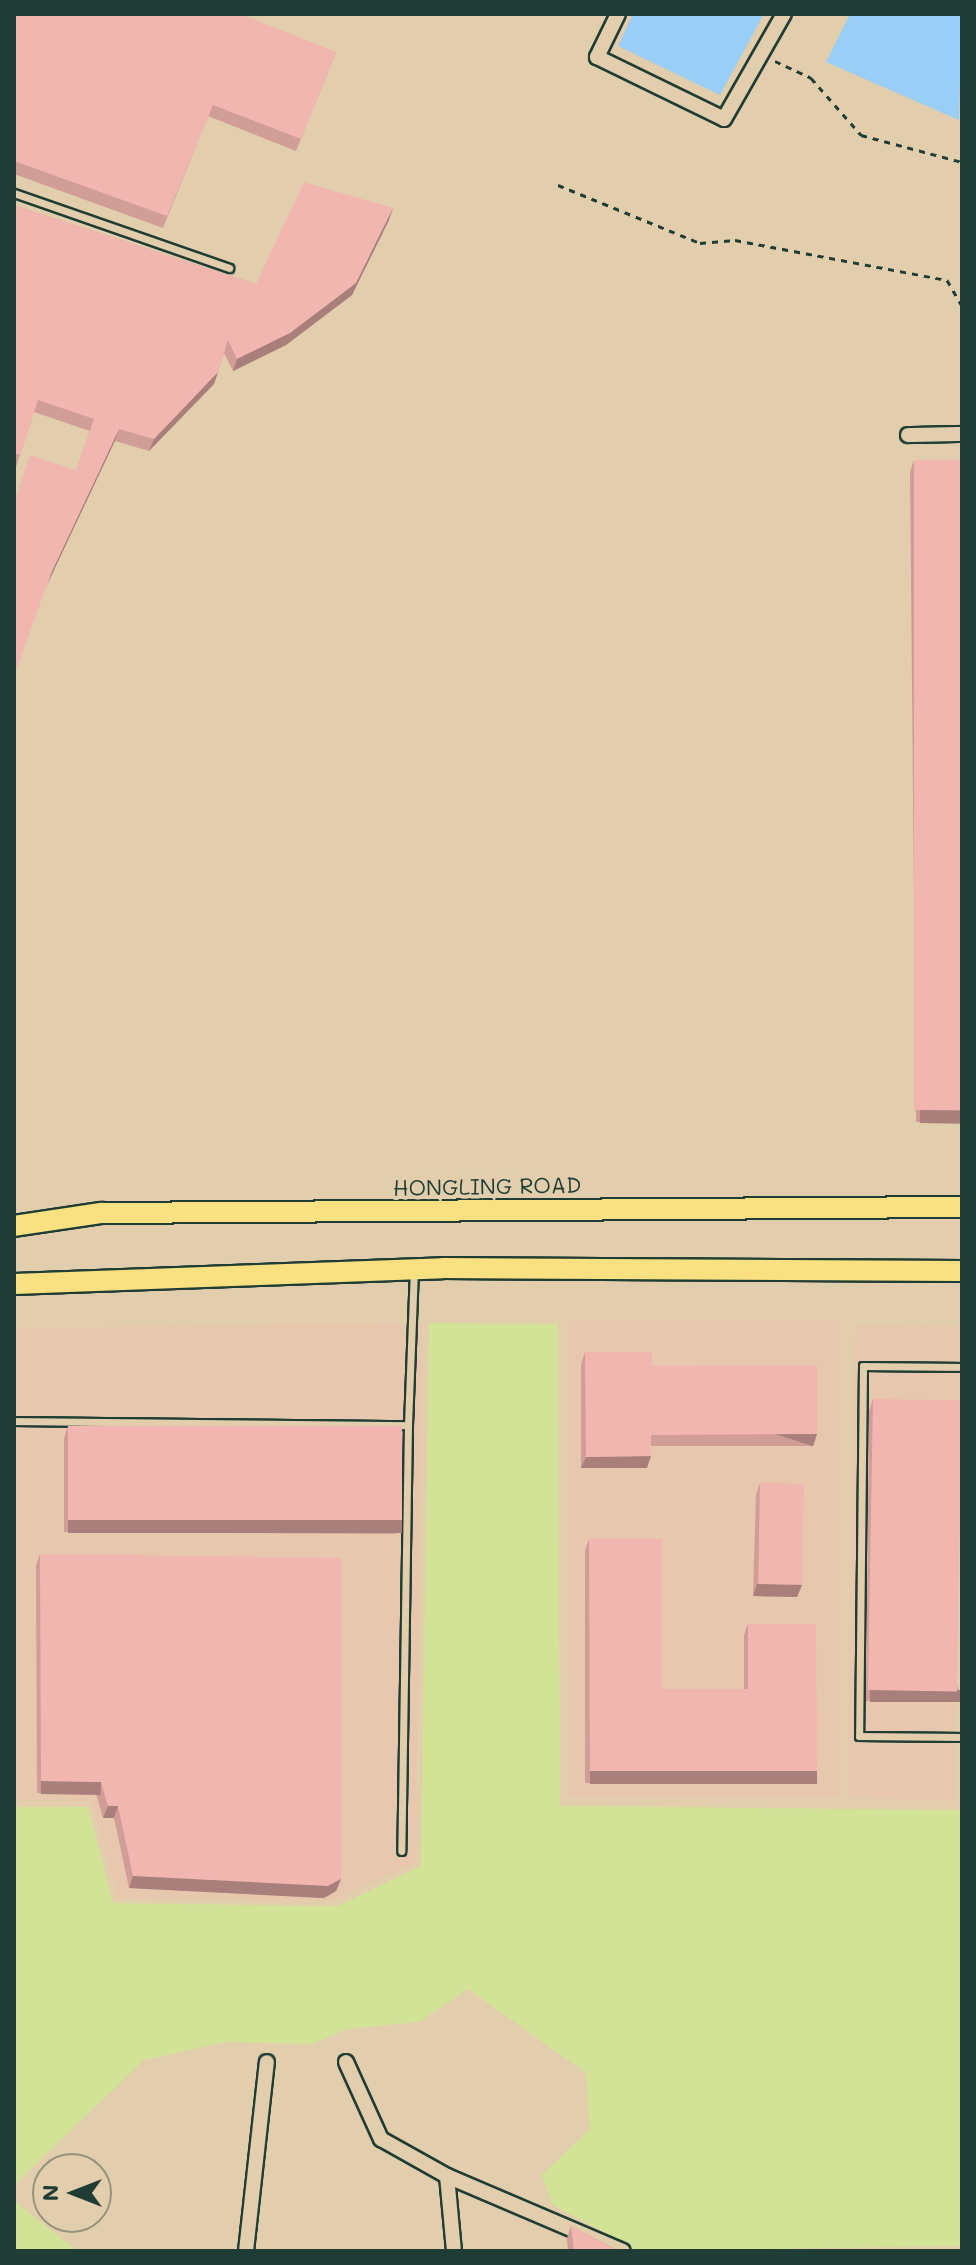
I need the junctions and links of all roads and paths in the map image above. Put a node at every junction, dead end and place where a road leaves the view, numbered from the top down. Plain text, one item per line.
1 (618, 14) edge
2 (784, 14) edge
3 (761, 54) junction
4 (962, 162) edge
5 (558, 185) dead end
6 (14, 193) edge
7 (229, 268) dead end
8 (962, 306) edge
9 (962, 434) edge
10 (908, 435) dead end
11 (962, 1207) edge
12 (14, 1226) edge
13 (415, 1269) junction
14 (962, 1271) edge
15 (14, 1284) edge
16 (962, 1367) edge
17 (14, 1421) edge
18 (408, 1425) junction
19 (962, 1737) edge
20 (401, 1851) dead end
21 (267, 2062) dead end
22 (346, 2062) dead end
23 (447, 2176) junction
24 (246, 2251) edge
25 (454, 2251) edge
26 (623, 2251) edge

1 - 3 street
2 - 3 street
3 - 4 path
5 - 8 path
6 - 7 lane
9 - 10 street
11 - 12 main road, HONGLING ROAD
13 - 14 main road
13 - 15 main road
13 - 18 lane
16 - 19 lane
17 - 18 lane
18 - 20 lane
21 - 24 street
22 - 23 street
23 - 25 street
23 - 26 street

